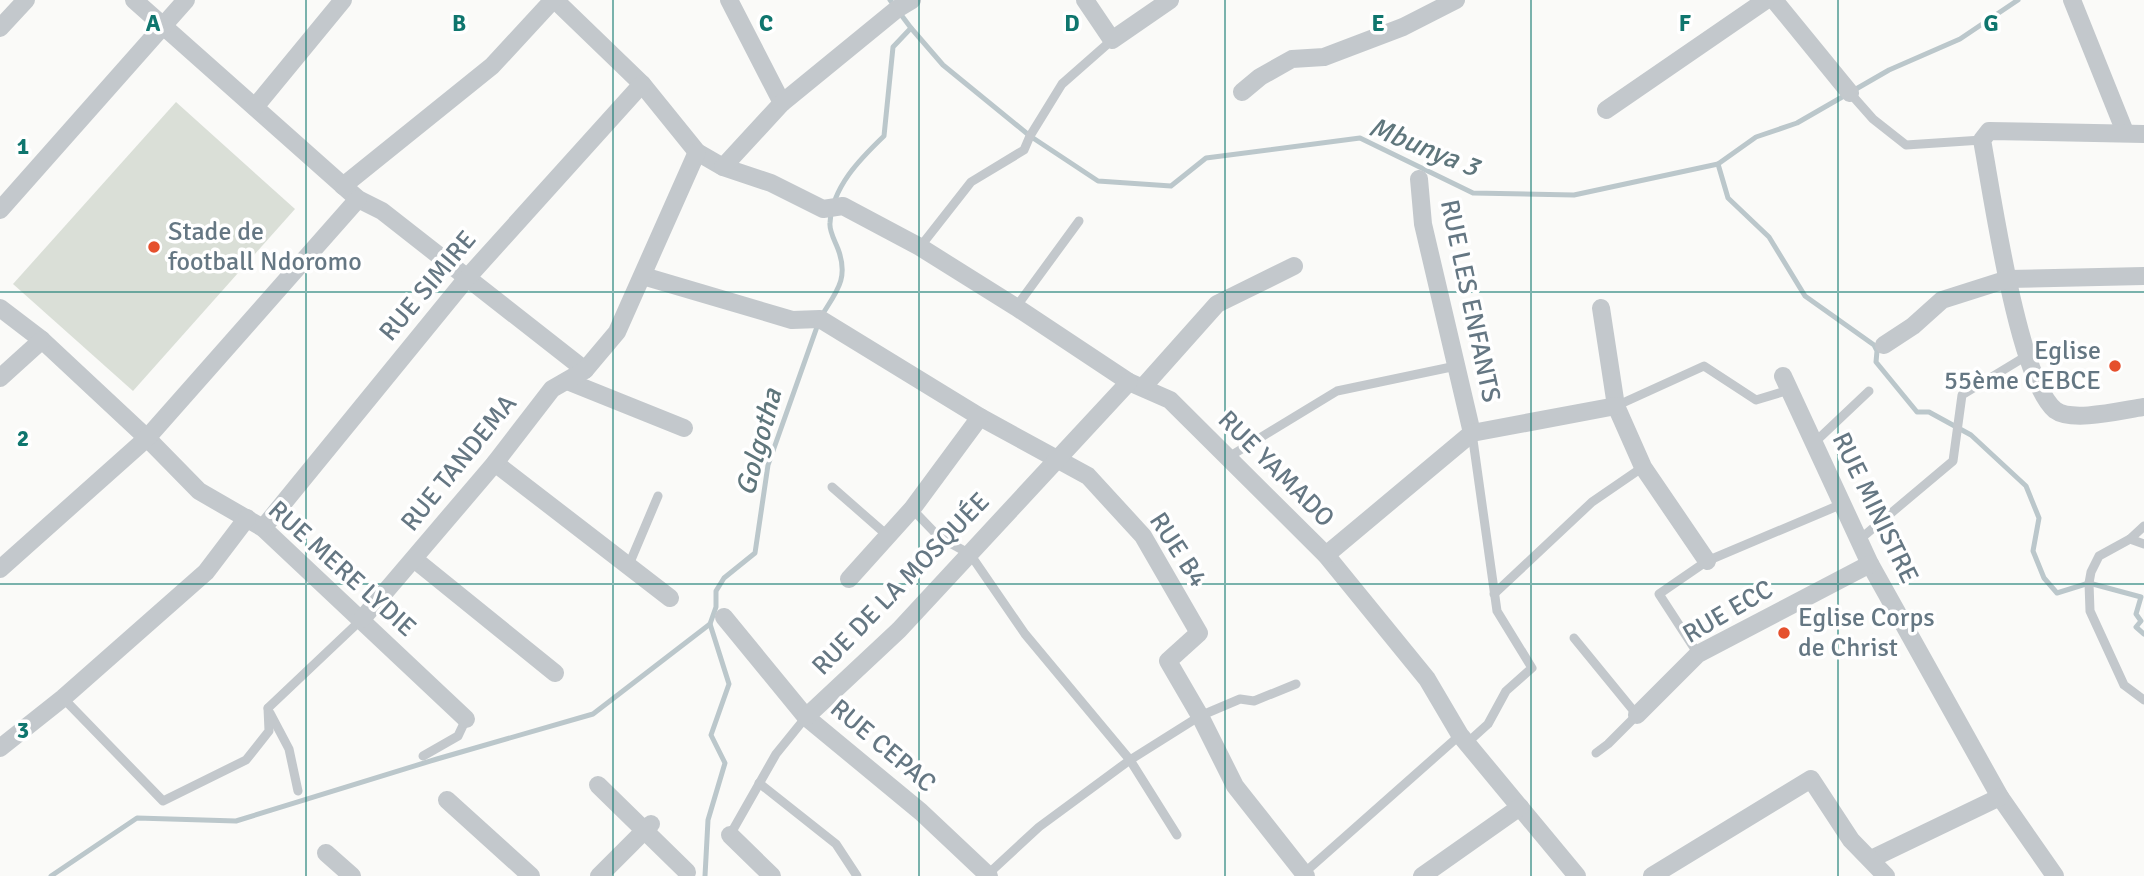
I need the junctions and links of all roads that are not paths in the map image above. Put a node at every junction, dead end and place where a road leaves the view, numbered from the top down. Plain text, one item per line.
1 (26, 0) edge
2 (134, 0) edge
3 (186, 0) edge
4 (343, 0) edge
5 (554, 0) edge
6 (729, 0) edge
7 (1085, 0) edge
8 (1170, 0) edge
9 (1456, 0) edge
10 (1766, 0) edge
11 (1774, 0) edge
12 (2072, 0) edge
13 (904, 5) edge
14 (163, 25) junction
15 (0, 28) edge
16 (1112, 40) junction
17 (642, 84) junction
18 (1242, 92) dead end
19 (1850, 93) joint
20 (782, 103) junction
21 (255, 107) junction
22 (1606, 110) dead end
23 (2125, 132) junction
24 (2144, 134) edge
25 (1982, 139) junction
26 (697, 152) junction
27 (723, 167) junction
28 (1419, 178) dead end
29 (343, 186) junction
30 (358, 199) junction
31 (0, 210) edge
32 (1079, 221) dead end
33 (920, 247) junction
34 (1294, 266) dead end
35 (643, 276) junction
36 (2144, 276) edge
37 (467, 278) junction
38 (2008, 279) junction
39 (1016, 307) junction
40 (0, 308) edge
41 (1601, 308) dead end
42 (42, 340) junction
43 (1884, 345) dead end
44 (2028, 355) junction
45 (1456, 366) junction
46 (585, 370) junction
47 (0, 378) edge
48 (567, 381) junction
49 (1786, 383) joint
50 (1136, 385) junction
51 (1869, 391) dead end
52 (1616, 406) junction
53 (2144, 407) edge
54 (980, 417) junction
55 (684, 428) dead end
56 (1472, 433) junction
57 (147, 438) junction
58 (1814, 443) junction
59 (1227, 457) junction
60 (1057, 459) junction
61 (495, 463) junction
62 (1643, 467) junction
63 (832, 486) dead end
64 (658, 496) dead end
65 (1842, 504) junction
66 (912, 509) junction
67 (247, 518) junction
68 (2144, 526) edge
69 (262, 528) junction
70 (888, 536) junction
71 (2130, 539) junction
72 (1859, 540) junction
73 (2144, 544) edge
74 (970, 554) junction
75 (1326, 555) junction
76 (414, 559) junction
77 (1707, 561) junction
78 (1870, 564) junction
79 (628, 567) junction
80 (0, 569) edge
81 (849, 579) dead end
82 (1494, 594) junction
83 (670, 598) dead end
84 (724, 617) dead end
85 (362, 619) junction
86 (1574, 638) dead end
87 (1699, 654) junction
88 (555, 673) dead end
89 (1296, 684) dead end
90 (63, 698) junction
91 (2144, 700) edge
92 (268, 708) junction
93 (1637, 715) junction
94 (1200, 716) junction
95 (806, 717) junction
96 (466, 719) joint
97 (1464, 739) junction
98 (0, 748) edge
99 (1596, 753) dead end
100 (423, 756) dead end
101 (1130, 760) junction
102 (759, 783) junction
103 (598, 785) dead end
104 (298, 791) dead end
105 (2000, 797) junction
106 (447, 800) dead end
107 (1520, 807) junction
108 (648, 828) junction
109 (730, 835) joint
110 (1177, 835) dead end
111 (326, 853) dead end
112 (1871, 859) junction
113 (687, 872) dead end
114 (1305, 875) edge
115 (352, 876) edge
116 (531, 876) edge
117 (599, 876) edge
118 (772, 876) edge
119 (857, 876) edge
120 (988, 876) edge
121 (1422, 876) edge
122 (1577, 876) edge
123 (1652, 876) edge
124 (1886, 876) edge
125 (2054, 876) edge

1 - 15 street
2 - 14 street
3 - 14 street
4 - 21 street
5 - 17 street
5 - 29 street
6 - 20 street
7 - 16 street
8 - 16 street
9 - 18 street
10 - 22 street
11 - 19 street
12 - 23 street
13 - 20 street
14 - 21 street
14 - 31 street
16 - 33 lane
17 - 26 street
17 - 37 street, RUE SIMIRE
19 - 25 lane
20 - 27 street
21 - 29 street
23 - 24 street
23 - 25 street
25 - 38 street
26 - 27 street
26 - 35 street, RUE TANDEMA
27 - 33 street, RUE YAMADO
28 - 45 street, RUE LES ENFANTS
29 - 30 street
30 - 37 street
30 - 57 street
32 - 39 lane
33 - 39 street, RUE YAMADO
34 - 50 street, RUE DE LA MOSQUÉE
35 - 46 street, RUE TANDEMA
35 - 54 street, RUE B4
36 - 38 street
37 - 46 street
37 - 69 street, RUE SIMIRE
38 - 43 street
38 - 44 street
39 - 50 street, RUE YAMADO
40 - 42 street, RUE MERE LYDIE
41 - 52 street
42 - 47 street
42 - 57 street, RUE MERE LYDIE
44 - 53 street
44 - 72 lane
45 - 56 street, RUE LES ENFANTS
45 - 59 lane
46 - 48 street, RUE TANDEMA
48 - 55 street
48 - 61 street, RUE TANDEMA
49 - 52 lane
49 - 58 street, RUE MINISTRE
50 - 59 street, RUE YAMADO
50 - 60 street, RUE DE LA MOSQUÉE
51 - 58 lane
52 - 56 street, RUE LES ENFANTS
52 - 62 street
54 - 60 street, RUE B4
54 - 66 street
56 - 75 street, RUE LES ENFANTS
56 - 82 lane, RUE LES ENFANTS
57 - 67 street, RUE MERE LYDIE
57 - 80 street
58 - 65 street, RUE MINISTRE
59 - 75 street, RUE YAMADO
60 - 74 street, RUE DE LA MOSQUÉE
60 - 94 street, RUE B4
61 - 76 street, RUE TANDEMA
61 - 79 street
62 - 77 street
62 - 82 lane
63 - 70 lane
64 - 79 lane
65 - 72 street, RUE MINISTRE
65 - 77 lane
66 - 70 street
66 - 74 lane
67 - 69 street, RUE MERE LYDIE
67 - 90 street
68 - 71 lane
69 - 85 street, RUE MERE LYDIE
70 - 81 street
71 - 73 lane
71 - 91 lane
72 - 78 street, RUE MINISTRE
74 - 95 street, RUE DE LA MOSQUÉE
74 - 101 lane
75 - 97 street, RUE YAMADO
76 - 85 street, RUE TANDEMA
76 - 88 street
77 - 87 lane
78 - 87 street, RUE ECC
78 - 105 street, RUE MINISTRE
79 - 83 street
82 - 97 lane, RUE LES ENFANTS
84 - 95 street, RUE CEPAC
85 - 92 lane, RUE TANDEMA
85 - 96 street, RUE MERE LYDIE
86 - 93 lane
87 - 93 street, RUE ECC
89 - 94 lane
90 - 92 lane
90 - 98 street
92 - 104 lane
93 - 99 lane, RUE ECC
94 - 101 lane
94 - 114 street, RUE B4
95 - 102 lane, RUE DE LA MOSQUÉE
95 - 120 street, RUE CEPAC
96 - 100 lane, RUE MERE LYDIE
97 - 107 street, RUE YAMADO
97 - 114 lane
101 - 110 lane
101 - 120 lane
102 - 109 lane, RUE DE LA MOSQUÉE
102 - 119 lane
103 - 108 street
105 - 112 street
105 - 125 street, RUE MINISTRE
106 - 116 street
107 - 121 street
107 - 122 street, RUE YAMADO
108 - 113 street
108 - 117 street
109 - 118 street
111 - 115 street
112 - 123 street
112 - 124 street

